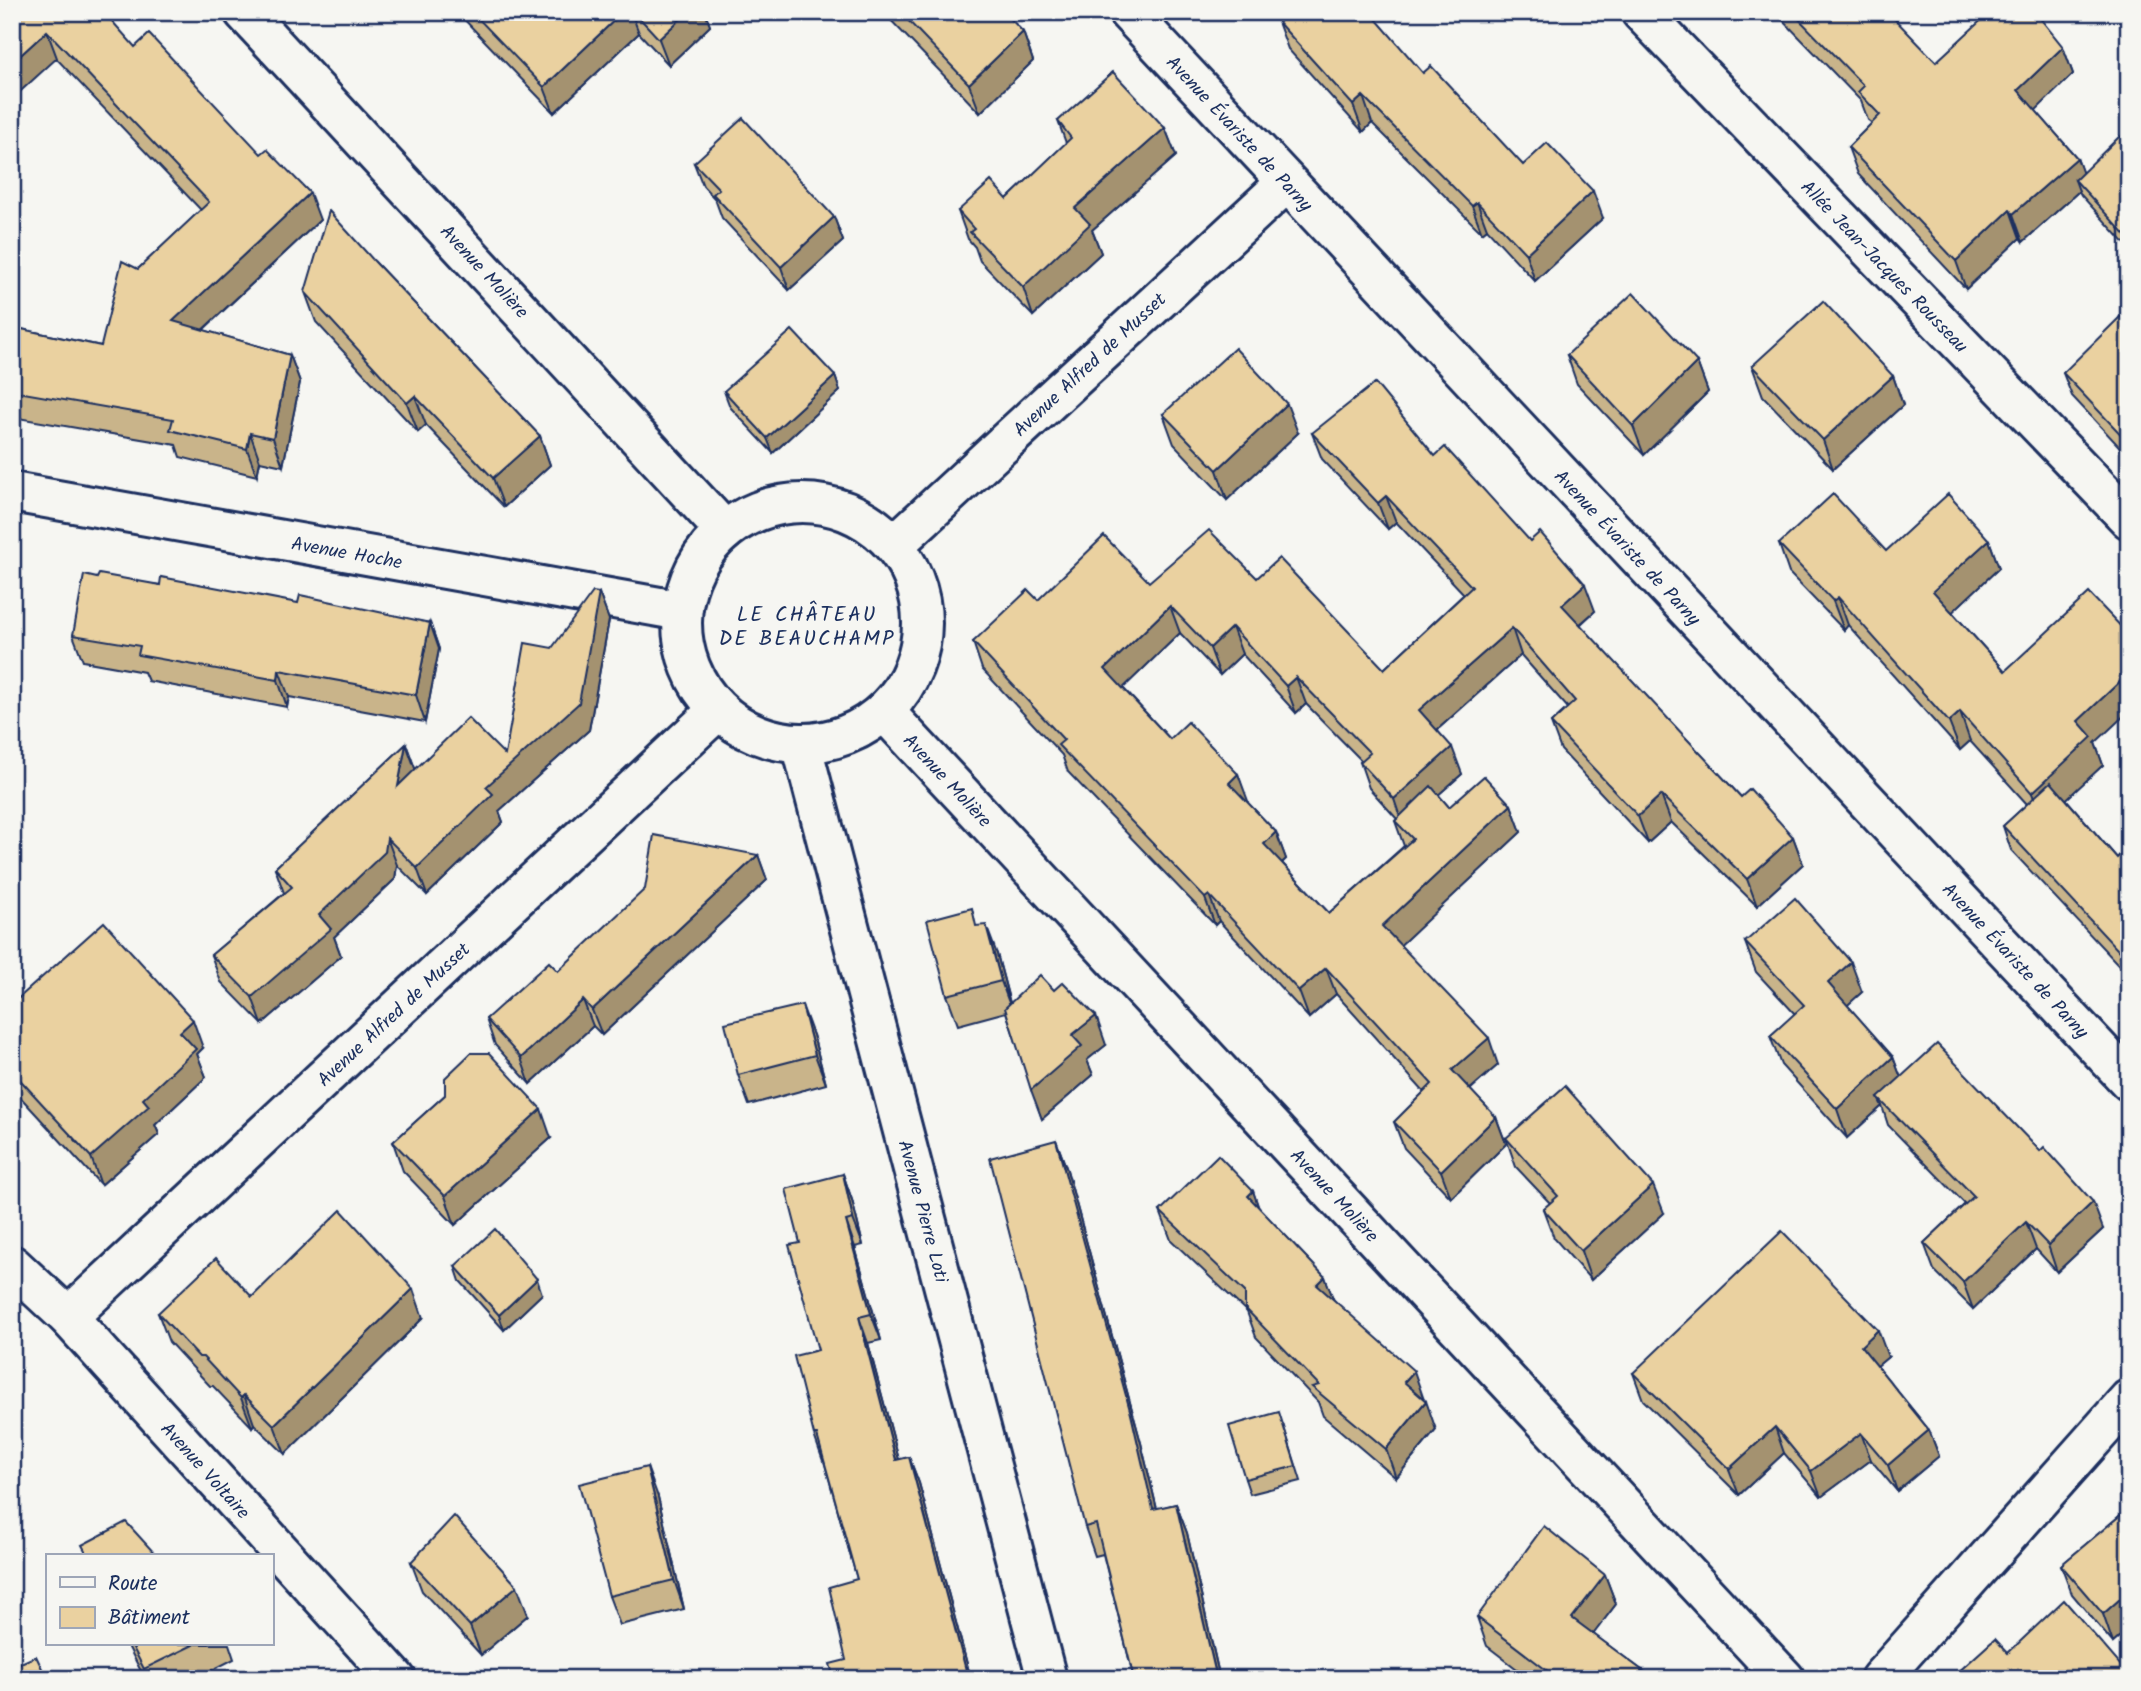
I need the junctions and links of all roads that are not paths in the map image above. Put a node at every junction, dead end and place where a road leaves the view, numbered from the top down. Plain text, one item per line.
1 (244, 12) edge
2 (1128, 12) edge
3 (1641, 12) edge
4 (1286, 183) junction
5 (12, 492) edge
6 (2129, 519) edge
7 (725, 531) junction
8 (894, 545) junction
9 (682, 611) junction
10 (718, 710) junction
11 (884, 711) junction
12 (801, 743) junction
13 (2129, 1081) edge
14 (12, 1265) edge
15 (68, 1317) junction
16 (2129, 1399) edge
17 (382, 1675) edge
18 (1047, 1679) edge
19 (1785, 1679) edge
20 (1880, 1679) edge

1 - 7 street, Avenue Molière
2 - 4 street, Avenue Évariste de Parny
3 - 6 street, Allée Jean-Jacques Rousseau
4 - 8 street, Avenue Alfred de Musset
4 - 13 street, Avenue Évariste de Parny
5 - 9 street, Avenue Hoche
7 - 8 street
7 - 9 street
8 - 11 street
9 - 10 street
10 - 12 street
10 - 15 street, Avenue Alfred de Musset
11 - 12 street
11 - 19 street, Avenue Molière
12 - 18 street, Avenue Pierre Loti
14 - 15 street, Avenue Voltaire
15 - 17 street, Avenue Voltaire
16 - 20 street

